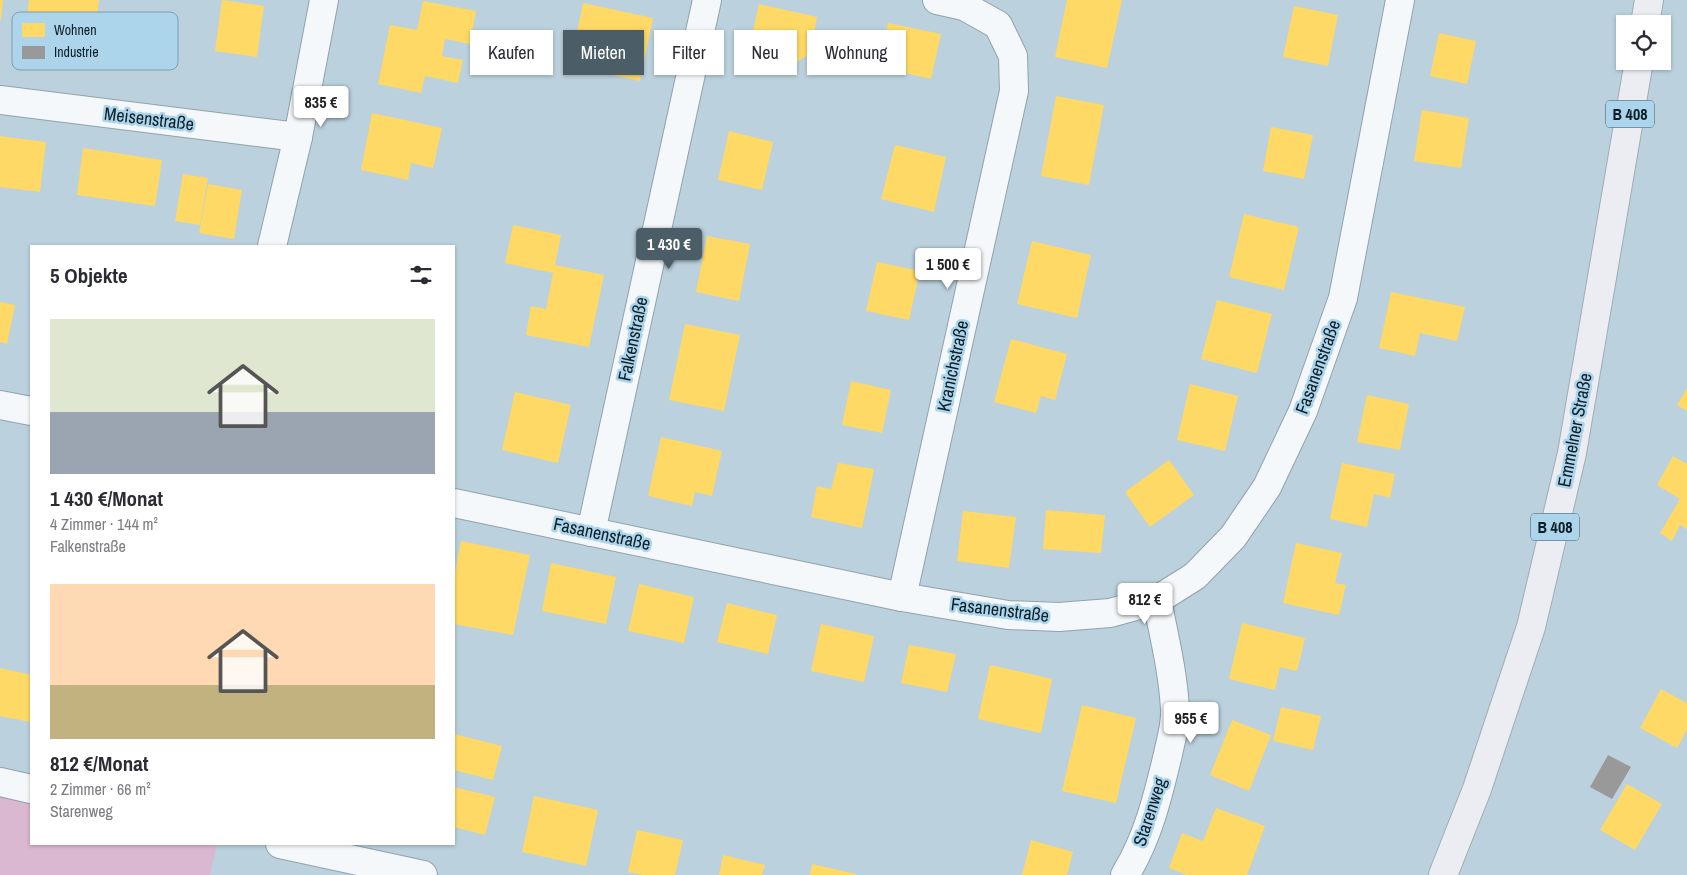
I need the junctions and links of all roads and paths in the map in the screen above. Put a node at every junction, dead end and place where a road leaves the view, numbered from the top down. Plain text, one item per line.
1 (324, 0) edge
2 (707, 0) edge
3 (937, 0) edge
4 (1400, 0) edge
5 (1649, 0) edge
6 (1646, 15) edge
7 (1637, 70) edge
8 (0, 100) edge
9 (298, 137) junction
10 (272, 245) edge
11 (0, 405) edge
12 (30, 411) edge
13 (455, 503) edge
14 (590, 532) junction
15 (902, 597) junction
16 (1158, 600) junction
17 (0, 782) edge
18 (30, 789) edge
19 (285, 845) edge
20 (423, 875) edge
21 (1125, 875) edge
22 (1443, 875) edge

1 - 9 street
2 - 14 street, Falkenstraße
3 - 15 street, Kranichstraße
4 - 16 street, Fasanenstraße
5 - 6 main road
7 - 22 main road, Emmelner Straße / B 408
8 - 9 street, Meisenstraße
9 - 10 street
11 - 12 street
13 - 14 street, Fasanenstraße
14 - 15 street, Fasanenstraße
15 - 16 street, Fasanenstraße
16 - 21 street, Starenweg
17 - 18 street
19 - 20 street

